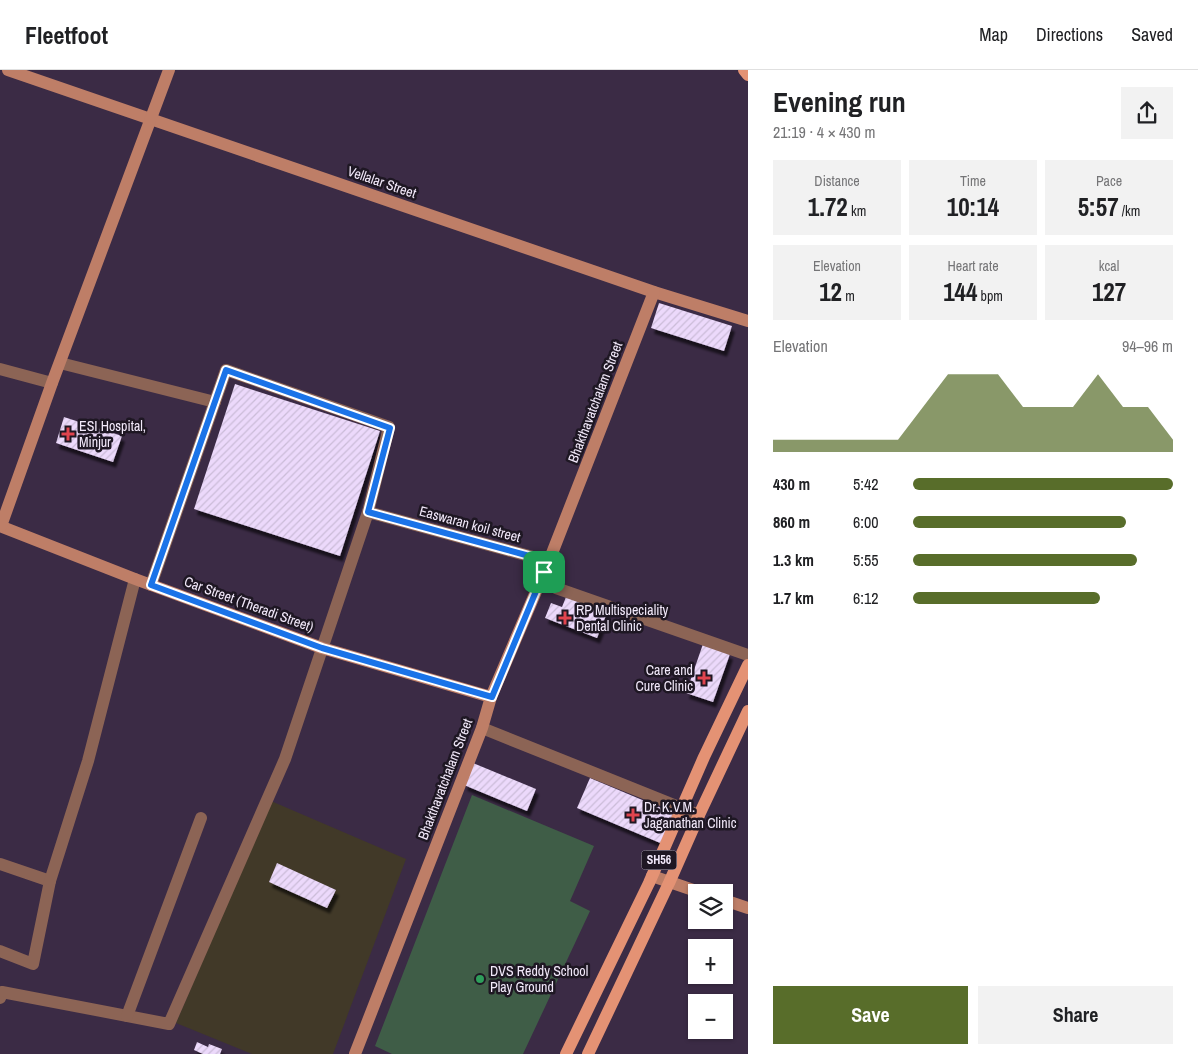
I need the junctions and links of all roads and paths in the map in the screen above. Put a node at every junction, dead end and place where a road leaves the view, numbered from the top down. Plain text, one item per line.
1 (10, 70) edge
2 (169, 70) edge
3 (744, 70) edge
4 (748, 75) edge
5 (150, 118) junction
6 (654, 292) junction
7 (748, 321) edge
8 (60, 363) junction
9 (0, 369) edge
10 (52, 383) junction
11 (214, 402) junction
12 (368, 512) junction
13 (1, 526) edge
14 (544, 572) junction
15 (135, 579) junction
16 (151, 585) junction
17 (322, 648) junction
18 (748, 655) edge
19 (748, 665) edge
20 (492, 697) junction
21 (748, 711) edge
22 (482, 728) junction
23 (682, 808) junction
24 (699, 815) junction
25 (201, 818) dead end
26 (0, 864) edge
27 (652, 876) junction
28 (50, 881) junction
29 (670, 883) junction
30 (688, 889) edge
31 (733, 903) edge
32 (748, 908) edge
33 (0, 951) edge
34 (0, 998) edge
35 (127, 1016) junction
36 (355, 1054) edge
37 (566, 1054) edge
38 (588, 1054) edge

1 - 5 street, Vellalar Street
2 - 5 street
3 - 4 main road
5 - 6 street, Vellalar Street
5 - 8 street
6 - 7 street, Vellalar Street
6 - 14 street, Bhakthavatchalam Street
8 - 10 street
8 - 11 street
9 - 10 street
10 - 13 street
11 - 12 street
11 - 16 street
12 - 14 street, Easwaran koil street
12 - 17 street
13 - 15 street, Car Street (Theradi Street)
14 - 18 street, Easwaran koil street
14 - 20 street, Bhakthavatchalam Street
15 - 16 street, Car Street (Theradi Street)
15 - 28 street
16 - 17 street, Car Street (Theradi Street)
17 - 20 street, Car Street (Theradi Street)
17 - 35 street
19 - 23 main road, SH56
20 - 22 street, Bhakthavatchalam Street
21 - 24 main road, SH56
22 - 23 street
22 - 36 street, Bhakthavatchalam Street
23 - 24 street
23 - 27 main road, SH56
24 - 29 main road, SH56
25 - 35 street
26 - 28 street
27 - 29 street
27 - 37 main road, SH56
28 - 33 street
29 - 30 street
29 - 38 main road, SH56
31 - 32 street
34 - 35 street

